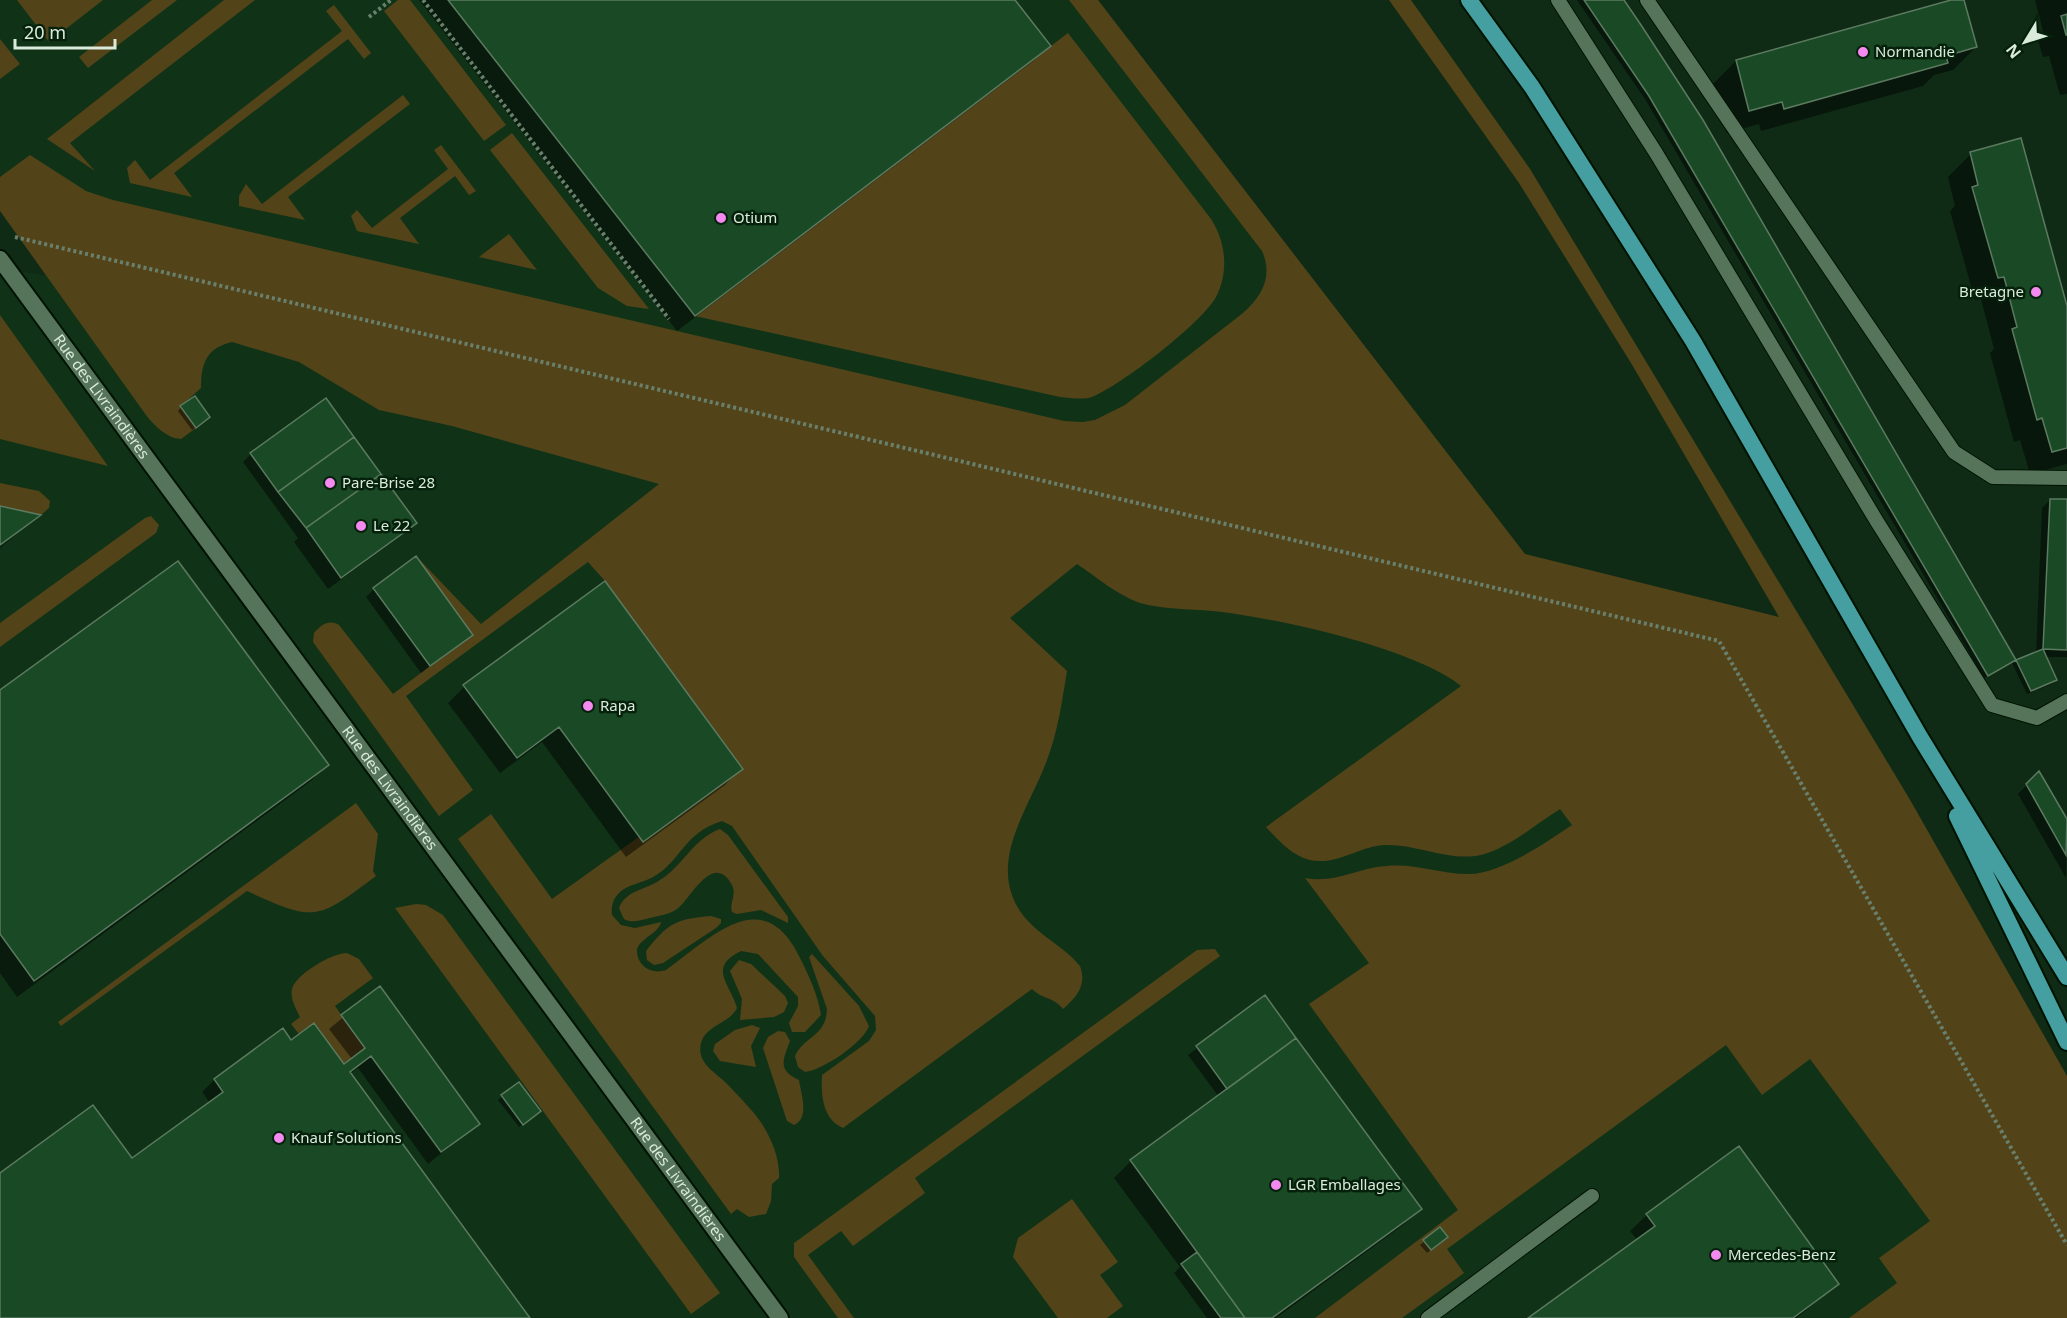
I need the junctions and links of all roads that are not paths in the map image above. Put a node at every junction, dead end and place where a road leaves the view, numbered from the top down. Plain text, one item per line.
1 (1469, 0) edge
2 (1558, 0) edge
3 (1647, 0) edge
4 (0, 259) edge
5 (2067, 478) edge
6 (2067, 701) edge
7 (1920, 737) junction
8 (2067, 977) edge
9 (2067, 1042) edge
10 (1592, 1196) dead end
11 (780, 1318) edge
12 (1428, 1318) edge

1 - 7 main road
2 - 6 lane
3 - 5 lane
4 - 11 street, Rue des Livraindières
7 - 8 main road
7 - 9 main road
10 - 12 lane

